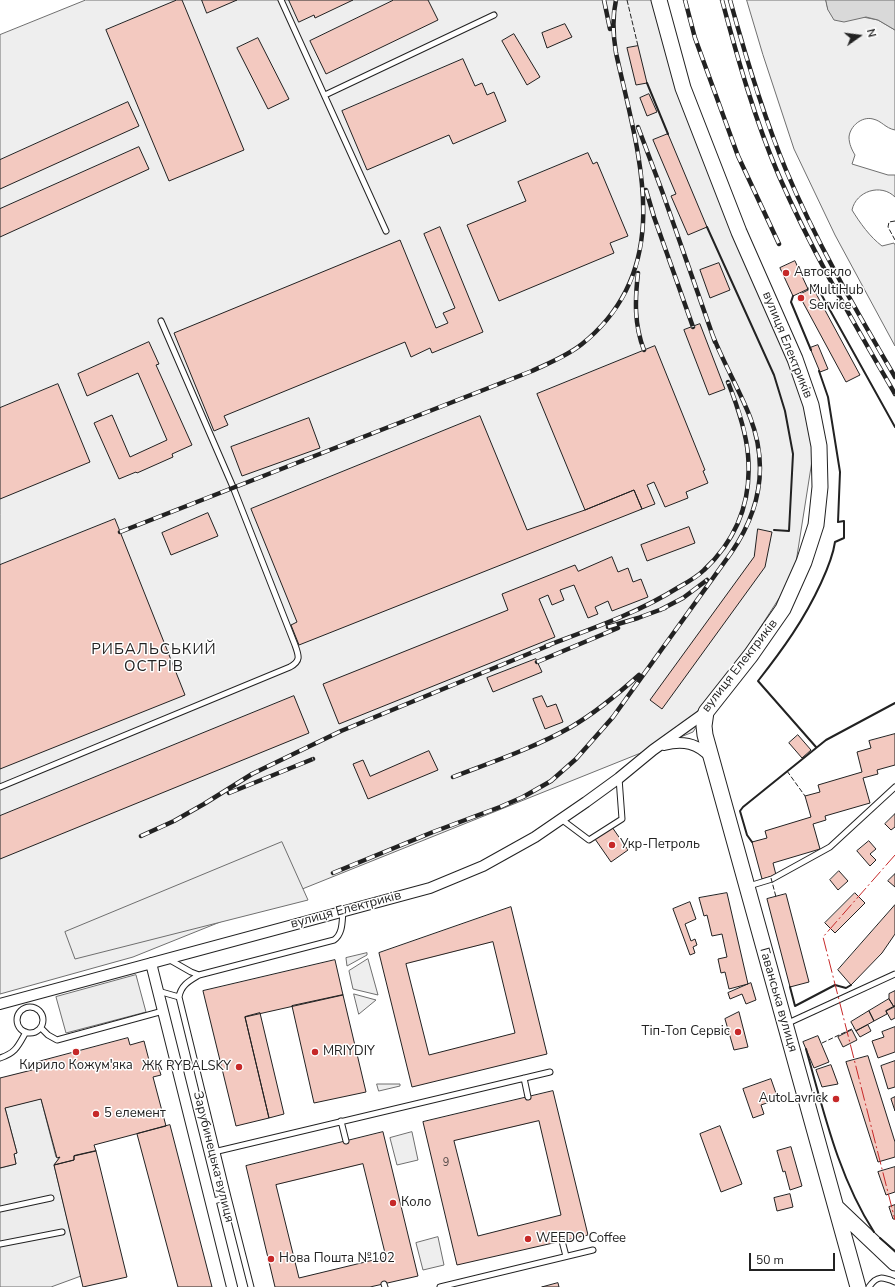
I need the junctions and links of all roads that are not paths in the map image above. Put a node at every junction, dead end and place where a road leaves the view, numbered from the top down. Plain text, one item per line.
1 (281, 0) edge
2 (659, 0) edge
3 (494, 14) dead end
4 (325, 95) junction
5 (386, 231) dead end
6 (161, 321) dead end
7 (706, 712) junction
8 (658, 746) junction
9 (712, 759) junction
10 (619, 778) junction
11 (0, 786) edge
12 (895, 787) edge
13 (561, 819) junction
14 (747, 887) junction
15 (343, 911) junction
16 (168, 958) junction
17 (151, 963) junction
18 (895, 974) edge
19 (199, 975) junction
20 (158, 991) junction
21 (24, 997) junction
22 (179, 997) junction
23 (0, 1004) edge
24 (26, 1008) junction
25 (163, 1011) junction
26 (785, 1024) junction
27 (41, 1028) junction
28 (26, 1032) junction
29 (0, 1058) edge
30 (550, 1072) dead end
31 (524, 1078) junction
32 (528, 1097) dead end
33 (341, 1121) junction
34 (346, 1141) dead end
35 (218, 1151) junction
36 (228, 1197) junction
37 (51, 1198) dead end
38 (210, 1202) junction
39 (837, 1208) junction
40 (0, 1209) edge
41 (62, 1232) dead end
42 (562, 1240) dead end
43 (0, 1244) edge
44 (593, 1250) dead end
45 (566, 1256) junction
46 (895, 1263) edge
47 (895, 1282) edge
48 (232, 1287) edge
49 (251, 1287) edge
50 (440, 1287) edge
51 (858, 1287) edge
52 (869, 1287) edge

1 - 4 lane
2 - 7 street, вулиця Електриків
3 - 4 lane
4 - 5 lane
6 - 11 lane
7 - 8 street, вулиця Електриків
7 - 9 street, Гаванська вулиця
8 - 9 street
8 - 10 street, вулиця Електриків
9 - 14 street, Гаванська вулиця
10 - 13 street, вулиця Електриків
10 - 13 lane
12 - 14 lane
13 - 15 street, вулиця Електриків
14 - 26 street, Гаванська вулиця
15 - 16 street, вулиця Електриків
15 - 19 lane
16 - 17 street, вулиця Електриків
16 - 19 lane
17 - 20 street, Зарубинецька вулиця
17 - 21 street, вулиця Електриків
18 - 26 lane
19 - 22 lane
20 - 22 lane
20 - 25 street, Зарубинецька вулиця
21 - 23 street, вулиця Електриків
21 - 24 lane
22 - 35 lane
24 - 27 lane
24 - 28 lane
25 - 27 lane
25 - 38 street, Зарубинецька вулиця
26 - 39 street, Гаванська вулиця
27 - 28 lane
28 - 29 lane
30 - 31 lane
31 - 32 lane
31 - 33 lane
33 - 34 lane
33 - 35 lane
35 - 36 lane
36 - 38 lane
36 - 49 lane
37 - 40 lane
38 - 48 street, Зарубинецька вулиця
39 - 46 street
39 - 51 street, Гаванська вулиця
41 - 43 lane
42 - 45 lane
44 - 45 lane
45 - 50 lane
47 - 52 lane

